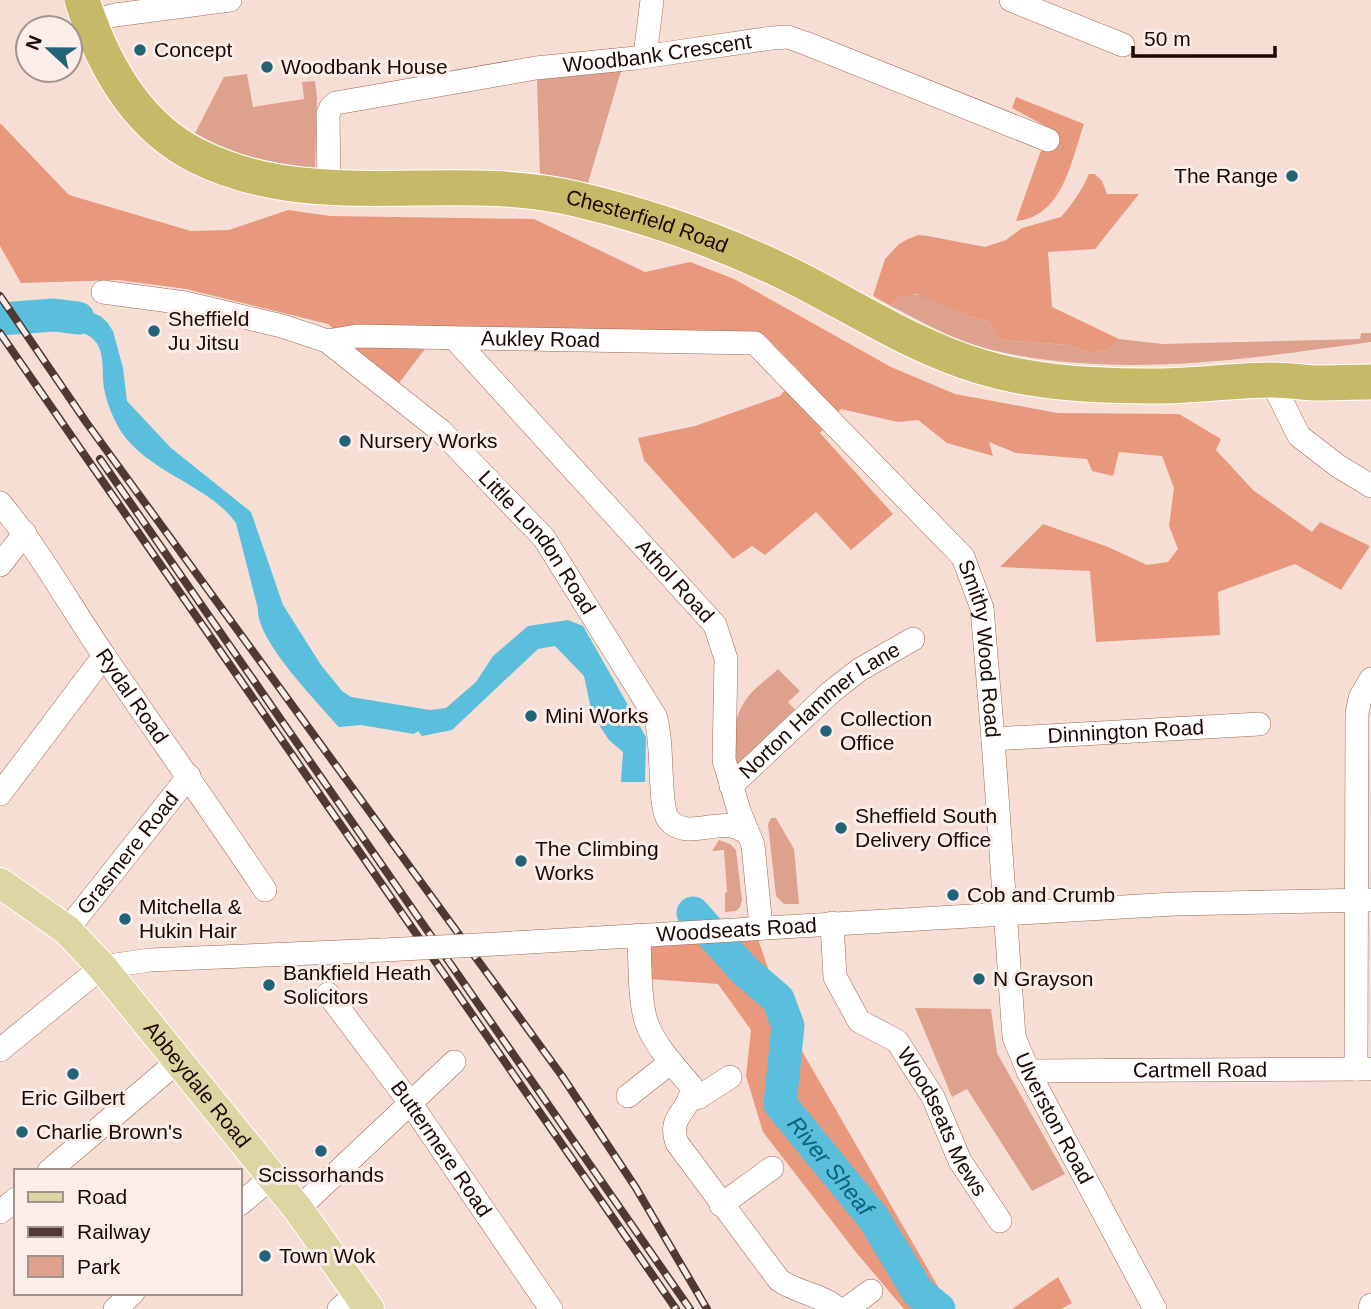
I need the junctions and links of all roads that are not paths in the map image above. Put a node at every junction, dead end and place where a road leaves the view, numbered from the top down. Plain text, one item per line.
1 (230, 0) edge
2 (652, 0) edge
3 (1011, 0) edge
4 (86, 11) edge
5 (1123, 45) dead end
6 (645, 56) junction
7 (1048, 140) dead end
8 (329, 188) junction
9 (103, 292) dead end
10 (455, 339) junction
11 (327, 341) junction
12 (755, 343) joint
13 (1371, 360) edge
14 (1271, 380) junction
15 (1371, 382) edge
16 (1371, 486) edge
17 (0, 503) edge
18 (25, 533) junction
19 (0, 565) edge
20 (914, 639) dead end
21 (104, 656) junction
22 (1371, 679) edge
23 (1259, 724) dead end
24 (993, 739) junction
25 (189, 776) junction
26 (731, 786) junction
27 (0, 794) edge
28 (747, 833) junction
29 (0, 883) edge
30 (265, 890) dead end
31 (1364, 901) edge
32 (1006, 913) junction
33 (832, 923) junction
34 (758, 928) junction
35 (67, 930) junction
36 (639, 935) junction
37 (102, 967) junction
38 (328, 994) dead end
39 (0, 1050) edge
40 (178, 1061) junction
41 (454, 1062) dead end
42 (671, 1062) junction
43 (1363, 1069) edge
44 (1028, 1071) junction
45 (730, 1077) dead end
46 (628, 1096) dead end
47 (691, 1099) junction
48 (411, 1104) junction
49 (772, 1168) dead end
50 (50, 1169) edge
51 (272, 1177) junction
52 (14, 1201) edge
53 (242, 1202) edge
54 (721, 1205) junction
55 (298, 1209) junction
56 (0, 1212) edge
57 (1001, 1219) dead end
58 (872, 1291) dead end
59 (132, 1295) edge
60 (356, 1304) edge
61 (115, 1309) edge
62 (551, 1309) edge
63 (838, 1309) edge
64 (846, 1309) edge
65 (1155, 1309) edge

1 - 4 street
2 - 6 street
3 - 5 street
4 - 8 highway, Chesterfield Road
6 - 7 street, Woodbank Crescent
6 - 8 street, Woodbank Crescent
8 - 14 highway, Chesterfield Road
9 - 11 street, Little London Road
10 - 11 street, Aukley Road
10 - 12 street, Aukley Road
10 - 26 street, Athol Road
11 - 28 street, Little London Road
12 - 24 street, Smithy Wood Road
13 - 14 highway, Chesterfield Road
14 - 15 highway, Chesterfield Road
14 - 16 street
17 - 18 street, Rydal Road
18 - 19 street
18 - 21 street, Rydal Road
20 - 26 street, Norton Hammer Lane
21 - 25 street, Rydal Road
21 - 27 street
22 - 31 street
23 - 24 street, Dinnington Road
24 - 32 street, Smithy Wood Road
25 - 30 street, Rydal Road
25 - 35 street, Grasmere Road
26 - 28 street, Athol Road
28 - 34 street, Athol Road
29 - 35 main road, Abbeydale Road
31 - 32 street, Woodseats Road
31 - 43 street
32 - 33 street, Woodseats Road
32 - 44 street, Ulverston Road
33 - 34 street, Woodseats Road
33 - 57 street, Woodseats Mews
34 - 36 street, Woodseats Road
35 - 37 main road, Abbeydale Road
36 - 37 street, Woodseats Road, bridge
36 - 42 street
37 - 39 street
37 - 40 main road, Abbeydale Road
38 - 48 street, Buttermere Road
40 - 50 street
40 - 51 main road, Abbeydale Road
41 - 48 street
42 - 46 street
42 - 47 street
43 - 44 street, Cartmell Road
44 - 65 street, Ulverston Road
45 - 47 street
47 - 54 street
48 - 55 street
48 - 62 street, Buttermere Road
49 - 54 street
51 - 53 street
51 - 55 main road, Abbeydale Road
52 - 56 street
54 - 63 street
55 - 60 main road, Abbeydale Road
58 - 64 street
59 - 61 street

